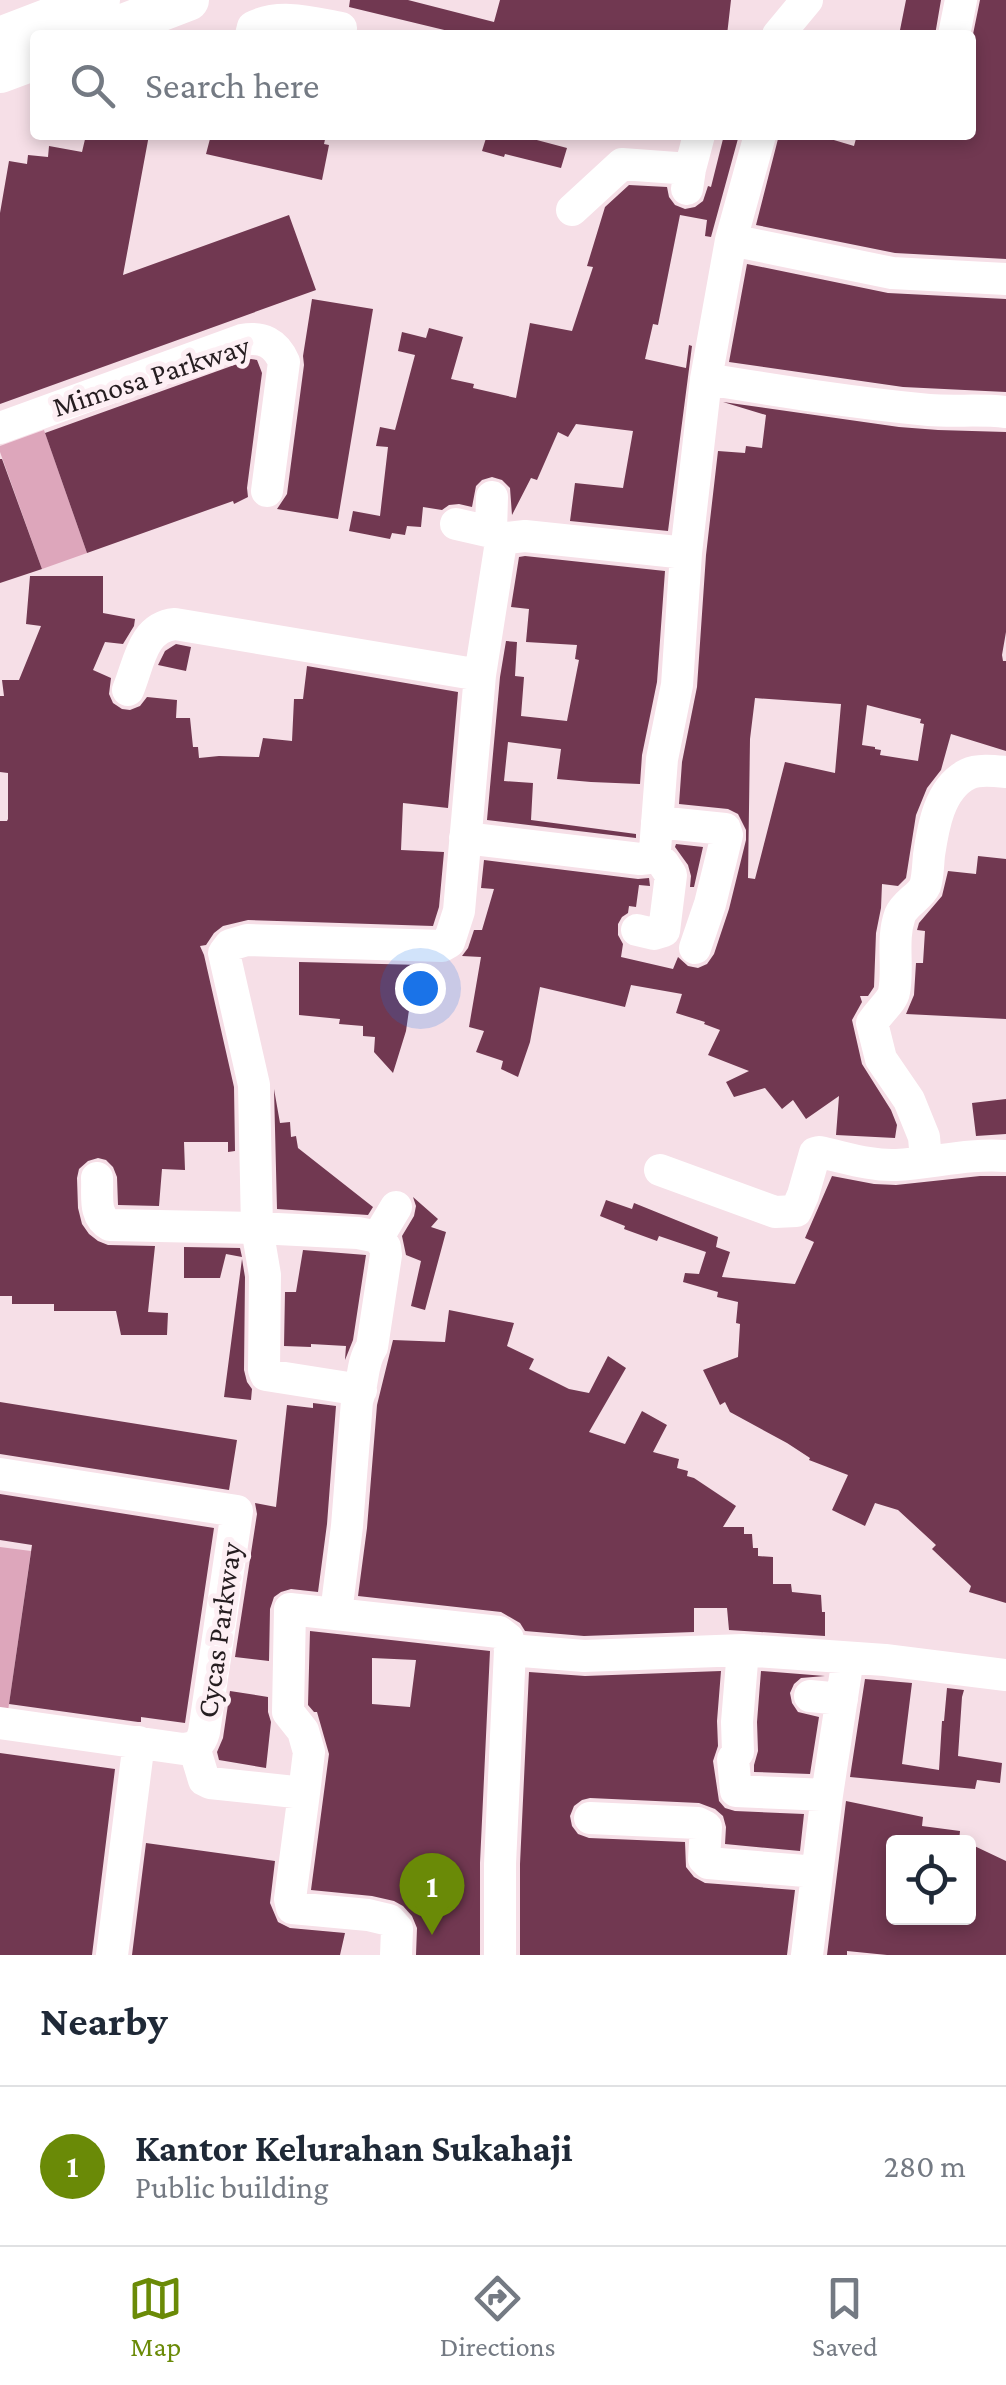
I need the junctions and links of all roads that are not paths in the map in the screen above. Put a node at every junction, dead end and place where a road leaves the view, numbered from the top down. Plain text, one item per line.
1 (99, 0) edge
2 (807, 0) edge
3 (962, 0) edge
4 (183, 1) edge
5 (290, 10) edge
6 (342, 21) edge
7 (110, 30) edge
8 (252, 30) edge
9 (780, 30) edge
10 (955, 30) edge
11 (0, 38) edge
12 (30, 61) edge
13 (0, 72) edge
14 (698, 140) edge
15 (759, 140) edge
16 (572, 210) dead end
17 (731, 240) junction
18 (1006, 279) edge
19 (706, 379) junction
20 (1006, 412) edge
21 (0, 428) edge
22 (268, 491) dead end
23 (492, 498) dead end
24 (456, 524) dead end
25 (496, 537) junction
26 (686, 553) junction
27 (480, 676) junction
28 (128, 690) dead end
29 (1006, 772) edge
30 (657, 822) junction
31 (465, 838) junction
32 (652, 856) junction
33 (637, 930) dead end
34 (695, 948) dead end
35 (1006, 1156) edge
36 (926, 1161) junction
37 (660, 1170) dead end
38 (97, 1178) dead end
39 (396, 1207) dead end
40 (258, 1228) junction
41 (378, 1237) junction
42 (361, 1390) junction
43 (0, 1474) edge
44 (336, 1613) junction
45 (510, 1650) junction
46 (742, 1650) junction
47 (848, 1658) junction
48 (1006, 1675) edge
49 (0, 1723) edge
50 (139, 1742) junction
51 (195, 1746) junction
52 (304, 1793) junction
53 (827, 1795) junction
54 (590, 1818) dead end
55 (818, 1872) junction
56 (112, 1955) edge
57 (396, 1955) edge
58 (500, 1955) edge
59 (807, 1955) edge

1 - 11 main road
2 - 9 street
3 - 10 street
4 - 7 main road
5 - 6 street
5 - 8 street
12 - 13 main road
14 - 16 street
15 - 17 street
17 - 18 street
17 - 19 street
19 - 20 street
19 - 26 street
21 - 22 street, Mimosa Parkway
23 - 25 street
24 - 25 street
25 - 26 street
25 - 27 street
26 - 30 street
27 - 28 street
27 - 31 street
29 - 36 street
30 - 32 street
30 - 34 street
31 - 32 street
31 - 40 street
32 - 33 street
35 - 36 street
36 - 37 street
38 - 40 street
39 - 41 street
40 - 41 street
40 - 42 street
41 - 42 street
42 - 44 street
43 - 51 street, Cycas Parkway
44 - 45 street
44 - 52 street
45 - 46 street
45 - 58 street
46 - 47 street
46 - 53 street
47 - 48 street
47 - 53 street
49 - 50 street
50 - 51 street
50 - 56 street
51 - 52 street
52 - 57 street
53 - 55 street
54 - 55 street
55 - 59 street

